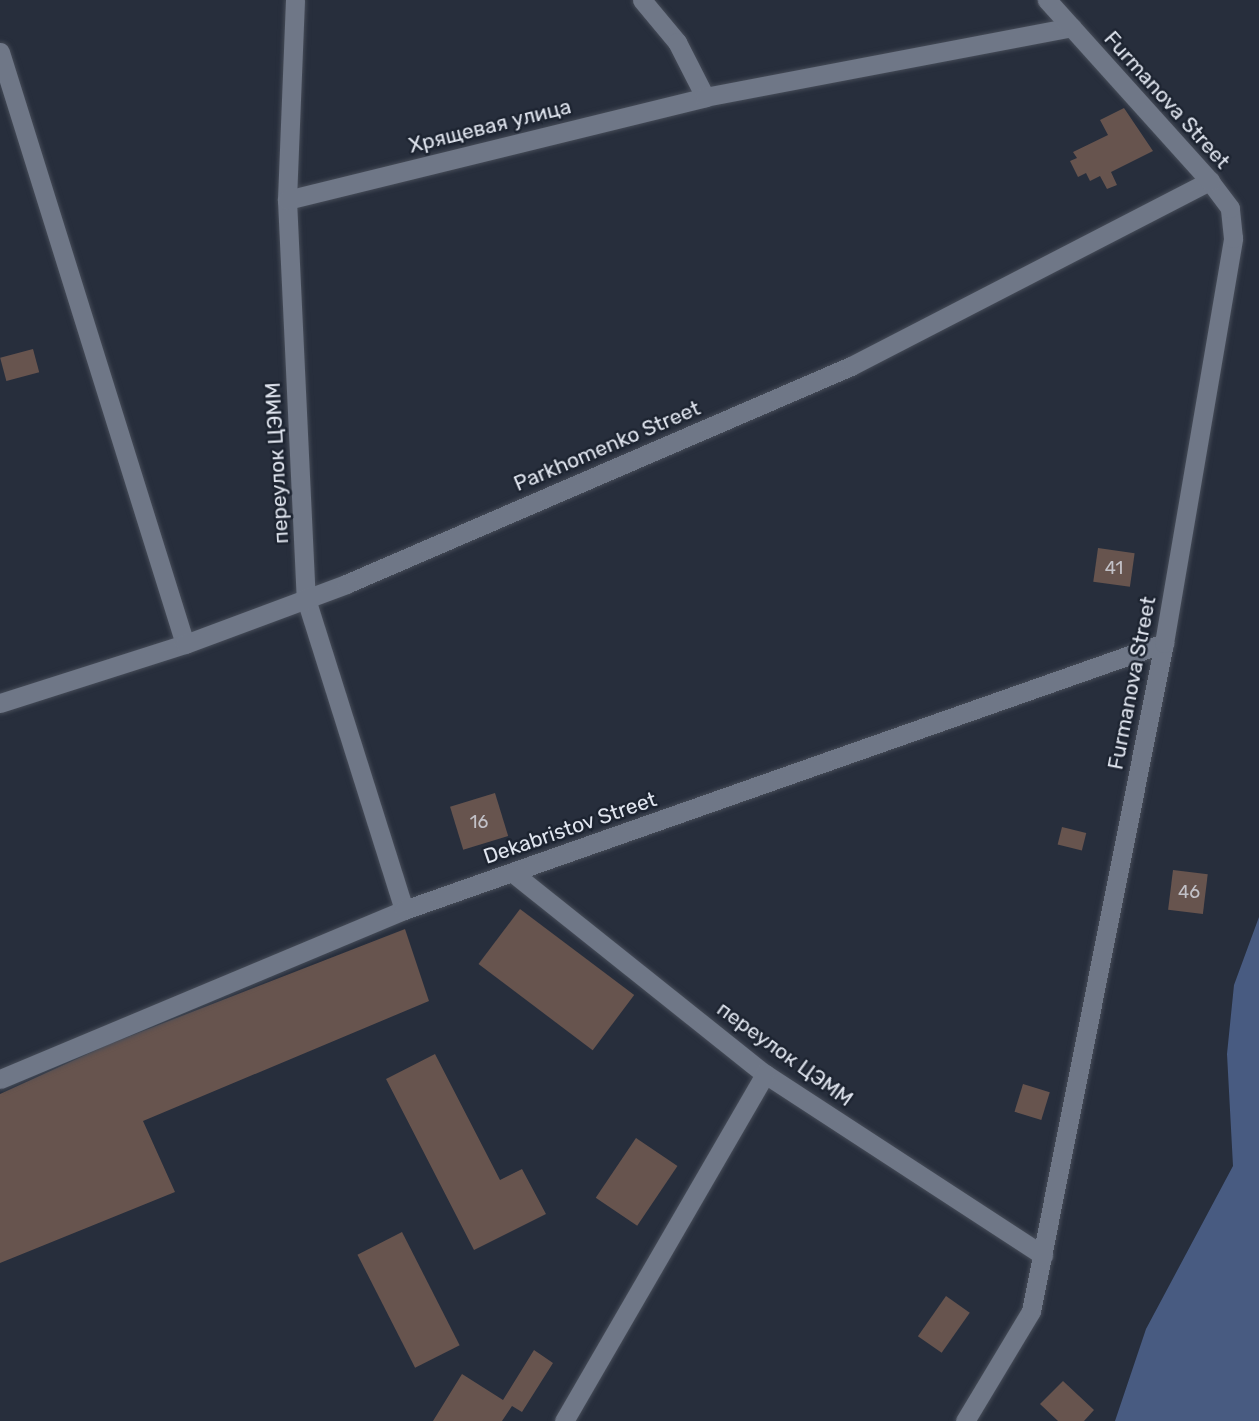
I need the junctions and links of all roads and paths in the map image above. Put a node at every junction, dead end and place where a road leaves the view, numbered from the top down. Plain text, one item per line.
1 (295, 0) edge
2 (642, 0) edge
3 (1047, 0) edge
4 (1070, 27) junction
5 (0, 52) edge
6 (705, 97) junction
7 (1210, 181) junction
8 (286, 200) junction
9 (306, 599) junction
10 (1164, 643) junction
11 (185, 644) junction
12 (0, 703) edge
13 (513, 873) junction
14 (404, 910) junction
15 (765, 1074) junction
16 (0, 1079) edge
17 (1043, 1255) junction
18 (564, 1421) edge
19 (965, 1421) edge

1 - 8 street, переулок ЦЭММ
2 - 6 street
3 - 4 street, Furmanova Street
4 - 6 street, Хрящевая улица
4 - 7 street, Furmanova Street
5 - 11 street
6 - 8 street, Хрящевая улица
7 - 9 street, Parkhomenko Street
7 - 10 street, Furmanova Street
8 - 9 street, переулок ЦЭММ
9 - 11 street, Parkhomenko Street
9 - 14 street, переулок ЦЭММ
10 - 13 street, Dekabristov Street
10 - 17 street, Furmanova Street
11 - 12 street, Parkhomenko Street
13 - 14 street, Dekabristov Street
13 - 15 street, переулок ЦЭММ
14 - 16 street, Dekabristov Street
15 - 17 street, переулок ЦЭММ
15 - 18 street
17 - 19 street, Furmanova Street

